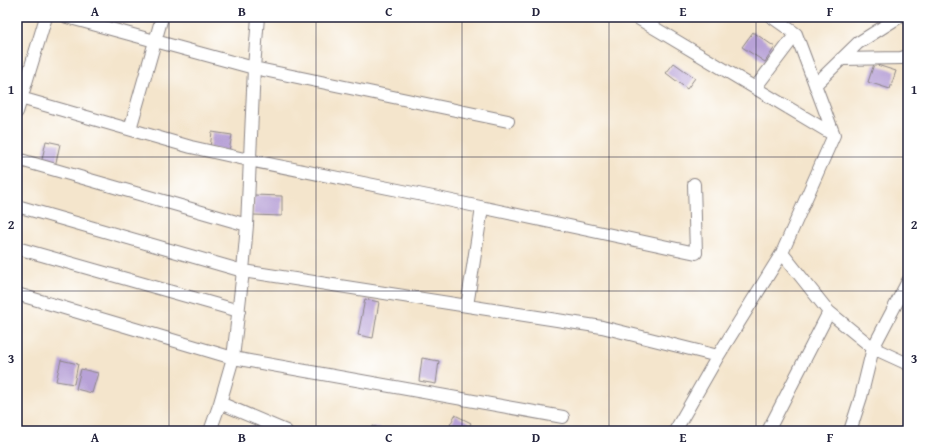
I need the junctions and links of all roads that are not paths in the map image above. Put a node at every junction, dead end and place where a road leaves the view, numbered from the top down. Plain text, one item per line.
1 (46, 17) edge
2 (67, 17) edge
3 (162, 17) edge
4 (258, 17) edge
5 (636, 17) edge
6 (772, 17) edge
7 (900, 17) edge
8 (796, 34) junction
9 (156, 41) junction
10 (908, 56) edge
11 (841, 59) junction
12 (254, 68) junction
13 (815, 85) junction
14 (755, 88) junction
15 (19, 97) edge
16 (17, 112) edge
17 (508, 121) dead end
18 (130, 129) junction
19 (834, 135) junction
20 (17, 159) edge
21 (249, 160) junction
22 (694, 184) dead end
23 (17, 206) edge
24 (482, 208) junction
25 (247, 225) junction
26 (17, 248) edge
27 (782, 253) junction
28 (243, 271) junction
29 (908, 281) edge
30 (17, 294) edge
31 (467, 306) junction
32 (239, 311) junction
33 (829, 312) junction
34 (873, 348) junction
35 (718, 356) junction
36 (233, 358) junction
37 (908, 364) edge
38 (220, 403) junction
39 (563, 417) dead end
40 (210, 431) edge
41 (286, 431) edge
42 (675, 431) edge
43 (768, 431) edge
44 (850, 431) edge

1 - 15 street
2 - 9 street
3 - 9 street
4 - 12 street
5 - 14 street
6 - 8 street
7 - 11 street
8 - 13 street
8 - 14 street
9 - 12 street
9 - 18 street
10 - 11 street
11 - 13 street
12 - 17 street
12 - 21 street
13 - 19 street
14 - 19 street
15 - 16 street
15 - 18 street
18 - 21 street
19 - 27 street
20 - 25 street
21 - 24 street
21 - 25 street
22 - 24 street
23 - 28 street
24 - 31 street
25 - 28 street
26 - 32 street
27 - 33 street
27 - 35 street
28 - 31 street
28 - 32 street
29 - 34 street
30 - 36 street
31 - 35 street
32 - 36 street
33 - 34 street
33 - 43 street
34 - 37 street
34 - 44 street
35 - 42 street
36 - 38 street
36 - 39 street
38 - 40 street
38 - 41 street

